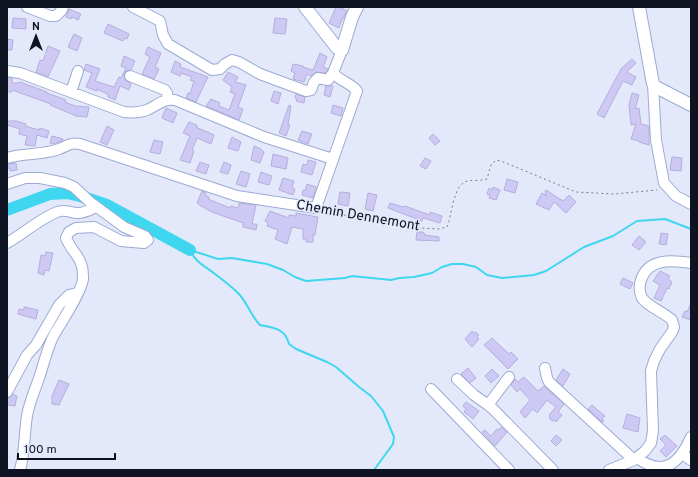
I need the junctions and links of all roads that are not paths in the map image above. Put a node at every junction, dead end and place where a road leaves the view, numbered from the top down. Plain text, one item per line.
1 (27, 7) edge
2 (63, 7) edge
3 (133, 7) edge
4 (305, 7) edge
5 (356, 7) edge
6 (639, 7) edge
7 (342, 50) junction
8 (7, 71) edge
9 (78, 71) dead end
10 (333, 74) junction
11 (130, 76) dead end
12 (653, 84) junction
13 (71, 92) junction
14 (168, 100) junction
15 (691, 105) edge
16 (7, 158) edge
17 (333, 160) junction
18 (7, 184) edge
19 (691, 204) edge
20 (93, 205) junction
21 (7, 243) edge
22 (691, 263) edge
23 (78, 293) junction
24 (545, 368) dead end
25 (509, 377) dead end
26 (457, 379) dead end
27 (431, 389) dead end
28 (7, 392) edge
29 (488, 405) junction
30 (691, 437) edge
31 (687, 457) edge
32 (636, 459) junction
33 (20, 470) edge
34 (509, 470) edge
35 (553, 470) edge
36 (609, 470) edge

1 - 2 street
3 - 10 street
4 - 7 main road
5 - 7 main road
6 - 12 main road
7 - 10 street
8 - 13 street
9 - 13 street
10 - 17 street
11 - 14 street
12 - 15 main road
12 - 19 street
13 - 14 street
14 - 17 street
16 - 17 street, Chemin Dennemont
18 - 20 street
20 - 21 street
20 - 23 street
22 - 32 street
23 - 28 street
23 - 33 street
24 - 32 street
25 - 29 street
26 - 29 street
27 - 34 street
29 - 35 street
30 - 31 street
31 - 32 street
32 - 36 street

